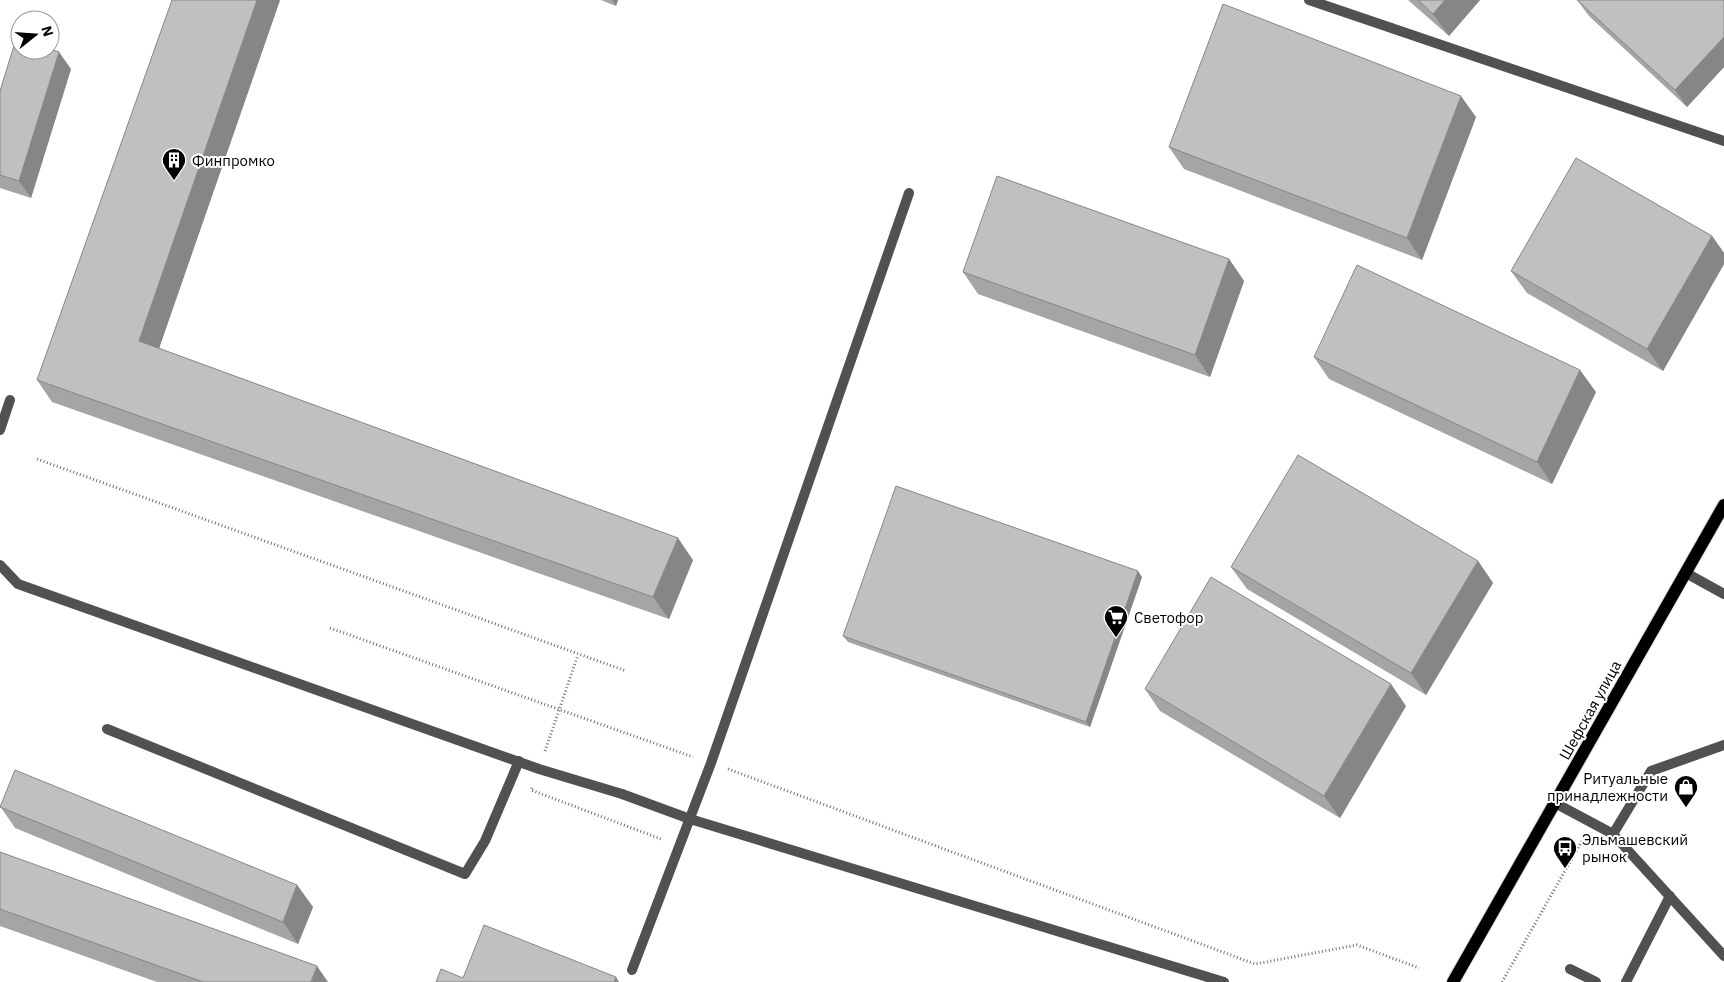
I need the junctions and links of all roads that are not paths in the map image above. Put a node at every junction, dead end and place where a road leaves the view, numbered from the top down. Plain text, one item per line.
1 (1309, 0) edge
2 (1724, 142) edge
3 (909, 193) dead end
4 (10, 400) dead end
5 (0, 430) edge
6 (1724, 505) edge
7 (0, 565) edge
8 (1686, 573) junction
9 (1724, 594) edge
10 (107, 729) dead end
11 (1724, 745) edge
12 (520, 761) junction
13 (1555, 803) junction
14 (690, 819) junction
15 (1613, 834) junction
16 (1670, 896) junction
17 (1724, 956) edge
18 (1570, 969) dead end
19 (632, 970) dead end
20 (1204, 979) edge
21 (1224, 982) edge
22 (1453, 982) edge
23 (1596, 982) edge
24 (1626, 982) edge

1 - 2 street
3 - 14 street
4 - 5 street
6 - 8 main road, Шефская улица
7 - 12 street
8 - 9 street
8 - 13 main road, Шефская улица
10 - 12 street
11 - 15 street
12 - 14 street
13 - 15 street
13 - 22 main road, Шефская улица
14 - 19 street
14 - 20 street
15 - 16 street
16 - 17 street
16 - 24 street
18 - 23 street
20 - 21 street

